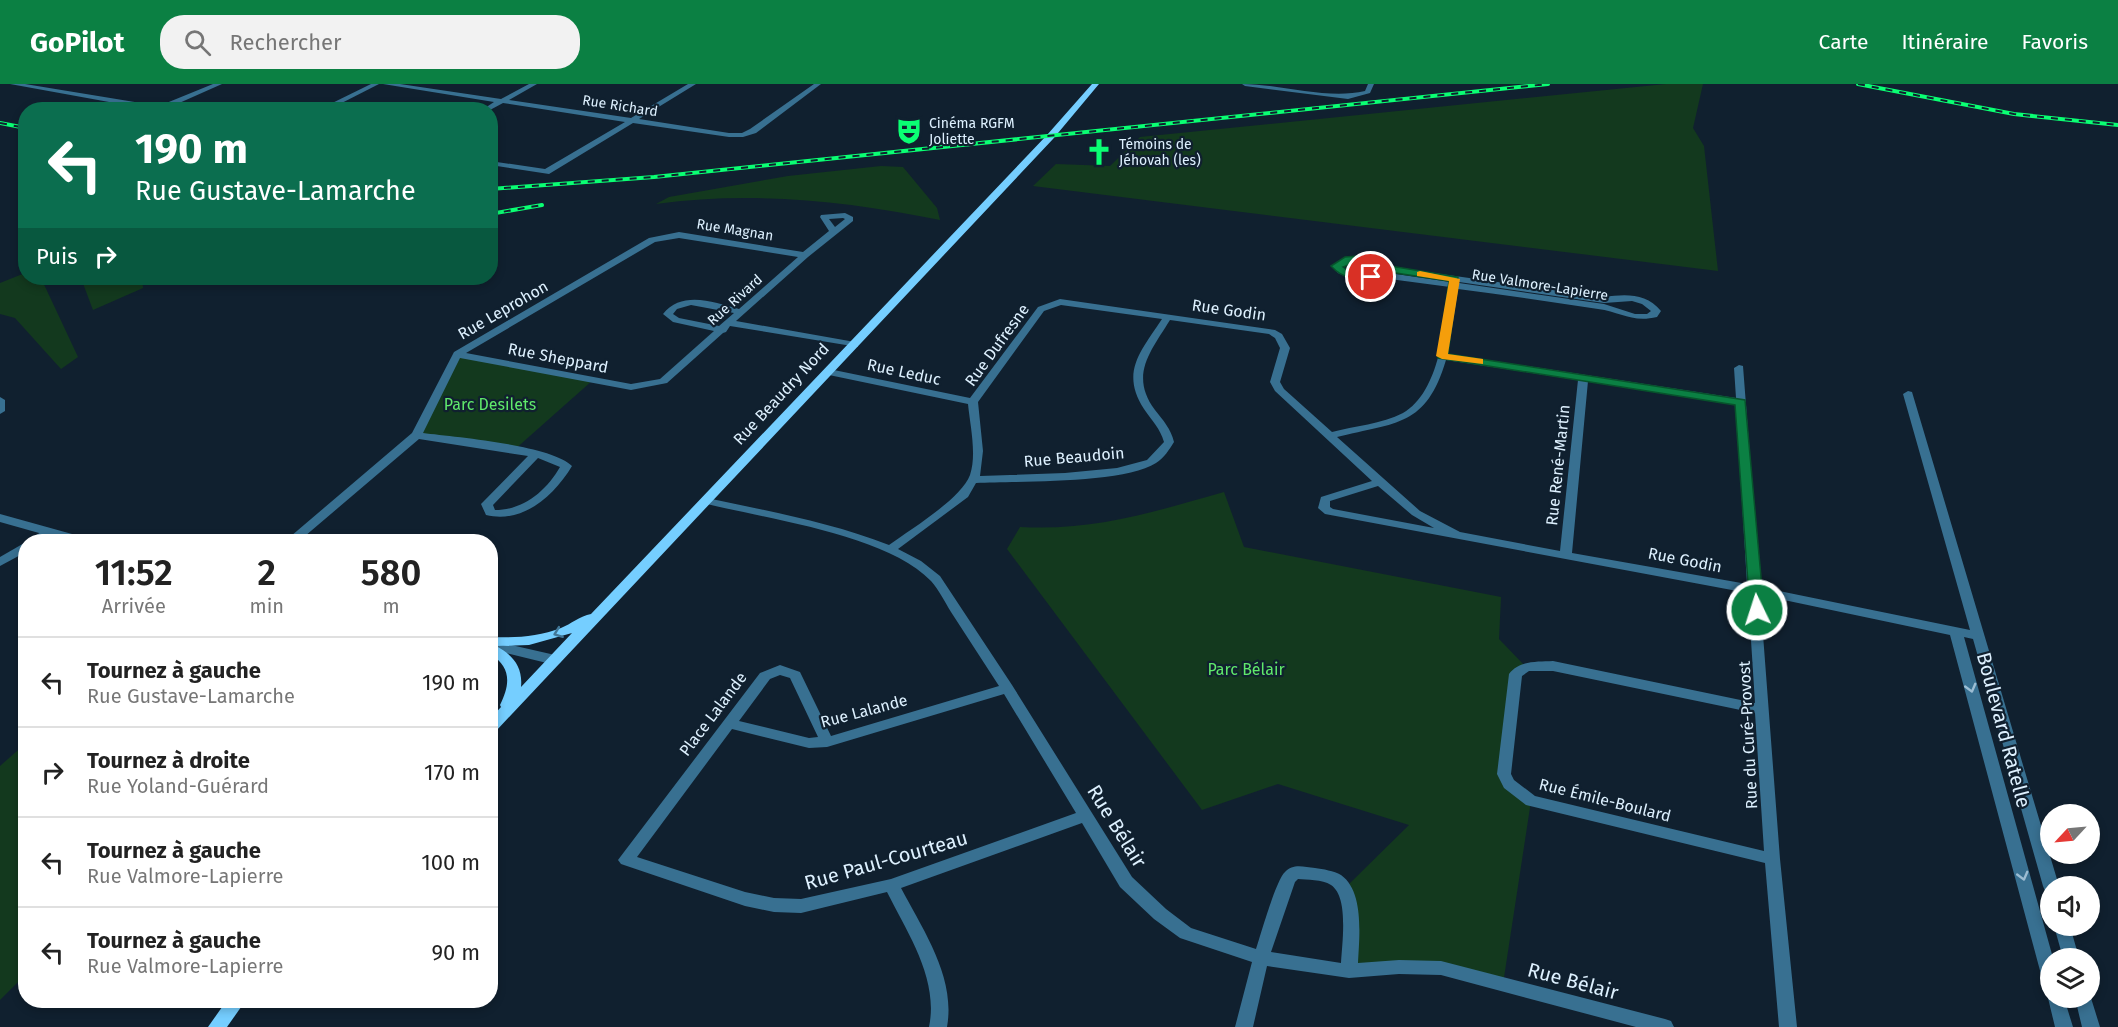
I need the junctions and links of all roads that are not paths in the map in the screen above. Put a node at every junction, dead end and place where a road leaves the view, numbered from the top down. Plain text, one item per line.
1 (13, 84) edge
2 (219, 84) edge
3 (376, 84) edge
4 (387, 84) edge
5 (534, 84) edge
6 (693, 84) edge
7 (818, 84) edge
8 (1096, 84) edge
9 (1245, 84) edge
10 (1371, 84) edge
11 (502, 101) junction
12 (122, 102) edge
13 (179, 102) edge
14 (338, 102) edge
15 (498, 103) edge
16 (633, 120) junction
17 (498, 164) edge
18 (834, 232) dead end
19 (661, 237) joint
20 (805, 255) junction
21 (1454, 282) junction
22 (1052, 304) joint
23 (740, 312) junction
24 (1167, 318) junction
25 (726, 326) junction
26 (855, 345) junction
27 (457, 354) junction
28 (1442, 356) junction
29 (1740, 368) dead end
30 (829, 372) junction
31 (1583, 378) junction
32 (653, 385) joint
33 (1908, 394) dead end
34 (0, 400) edge
35 (973, 402) junction
36 (1741, 402) junction
37 (0, 411) edge
38 (417, 435) junction
39 (1330, 436) junction
40 (535, 455) junction
41 (973, 480) junction
42 (1379, 482) junction
43 (707, 501) junction
44 (0, 518) edge
45 (47, 532) junction
46 (44, 534) edge
47 (55, 534) edge
48 (299, 534) edge
49 (1455, 534) junction
50 (892, 548) junction
51 (18, 551) edge
52 (1566, 555) junction
53 (0, 562) edge
54 (1756, 590) junction
55 (608, 605) junction
56 (1956, 632) junction
57 (1978, 636) junction
58 (498, 644) edge
59 (498, 646) edge
60 (498, 650) edge
61 (555, 660) junction
62 (1008, 688) junction
63 (1763, 711) junction
64 (498, 718) edge
65 (498, 720) edge
66 (728, 723) junction
67 (827, 741) junction
68 (1086, 816) junction
69 (1772, 859) junction
70 (626, 860) joint
71 (2047, 876) edge
72 (891, 885) junction
73 (2042, 948) edge
74 (1262, 958) junction
75 (1349, 971) junction
76 (232, 1008) edge
77 (2059, 1008) edge
78 (2086, 1008) edge
79 (217, 1027) edge
80 (938, 1027) edge
81 (1244, 1027) edge
82 (1665, 1027) edge
83 (1788, 1027) edge
84 (2064, 1027) edge
85 (2091, 1027) edge

1 - 12 street
2 - 13 street
3 - 14 street
4 - 11 street, Rue Richard
5 - 11 street
6 - 16 street
7 - 16 street, Rue Richard
8 - 26 main road, Rue Beaudry Nord
9 - 10 street
11 - 15 street
11 - 16 street, Rue Richard
16 - 17 street
18 - 20 street, Rue Rivard
19 - 20 street, Rue Magnan
19 - 27 street, Rue Leprohon
20 - 23 street, Rue Rivard
21 - 21 street, Rue Valmore-Lapierre
21 - 21 street, Rue Valmore-Lapierre
21 - 28 street
22 - 24 street, Rue Godin
22 - 35 street, Rue Dufresne
23 - 25 street, Rue Rivard
23 - 25 street
24 - 39 street, Rue Godin
24 - 41 street, Rue Beaudoin
25 - 26 street
25 - 32 street, Rue Rivard
26 - 30 main road, Rue Beaudry Nord
27 - 32 street, Rue Sheppard
27 - 38 street, Rue Leprohon
28 - 31 street
28 - 39 street
29 - 36 street, Rue du Curé-Provost
30 - 35 street, Rue Leduc
30 - 43 main road, Rue Beaudry Nord
31 - 36 street
31 - 52 street, Rue René-Martin
33 - 57 street, Boulevard Ratelle
34 - 37 street
35 - 41 street, Rue Dufresne
36 - 54 street, Rue du Curé-Provost
38 - 40 street
38 - 48 street, Rue Leprohon
39 - 42 street, Rue Godin
40 - 40 street
41 - 50 street
42 - 49 street, Rue Godin
42 - 49 street, Rue Godin
43 - 50 street, Rue Bélair
43 - 55 main road, Rue Beaudry Nord
44 - 45 street
45 - 46 street
45 - 47 street
49 - 52 street, Rue Godin
50 - 62 street, Rue Bélair
51 - 53 street
52 - 54 street, Rue Godin
54 - 56 street, Rue Godin
54 - 63 street, Rue du Curé-Provost
55 -> 58 main road
55 - 61 main road, Rue Beaudry Nord
56 - 57 street, Rue Godin
56 -> 73 street, Boulevard Ratelle
57 - 71 street, Boulevard Ratelle
59 - 61 street
60 - 64 main road
61 - 65 main road, Rue Beaudry Nord
62 - 67 street, Rue Lalande
62 - 68 street, Rue Bélair
63 - 69 street, Rue du Curé-Provost
63 - 69 street, Rue Émile-Boulard
66 - 67 street, Rue Lalande
66 - 67 street, Place Lalande
66 - 70 street, Place Lalande
68 - 72 street, Rue Paul-Courteau
68 - 74 street, Rue Bélair
69 - 83 street, Rue du Curé-Provost
70 - 72 street, Rue Paul-Courteau
72 - 80 street
74 - 75 street, Rue Bélair
74 - 75 street
74 - 81 street
75 - 82 street, Rue Bélair
76 - 79 main road
77 - 84 street
78 - 85 street

